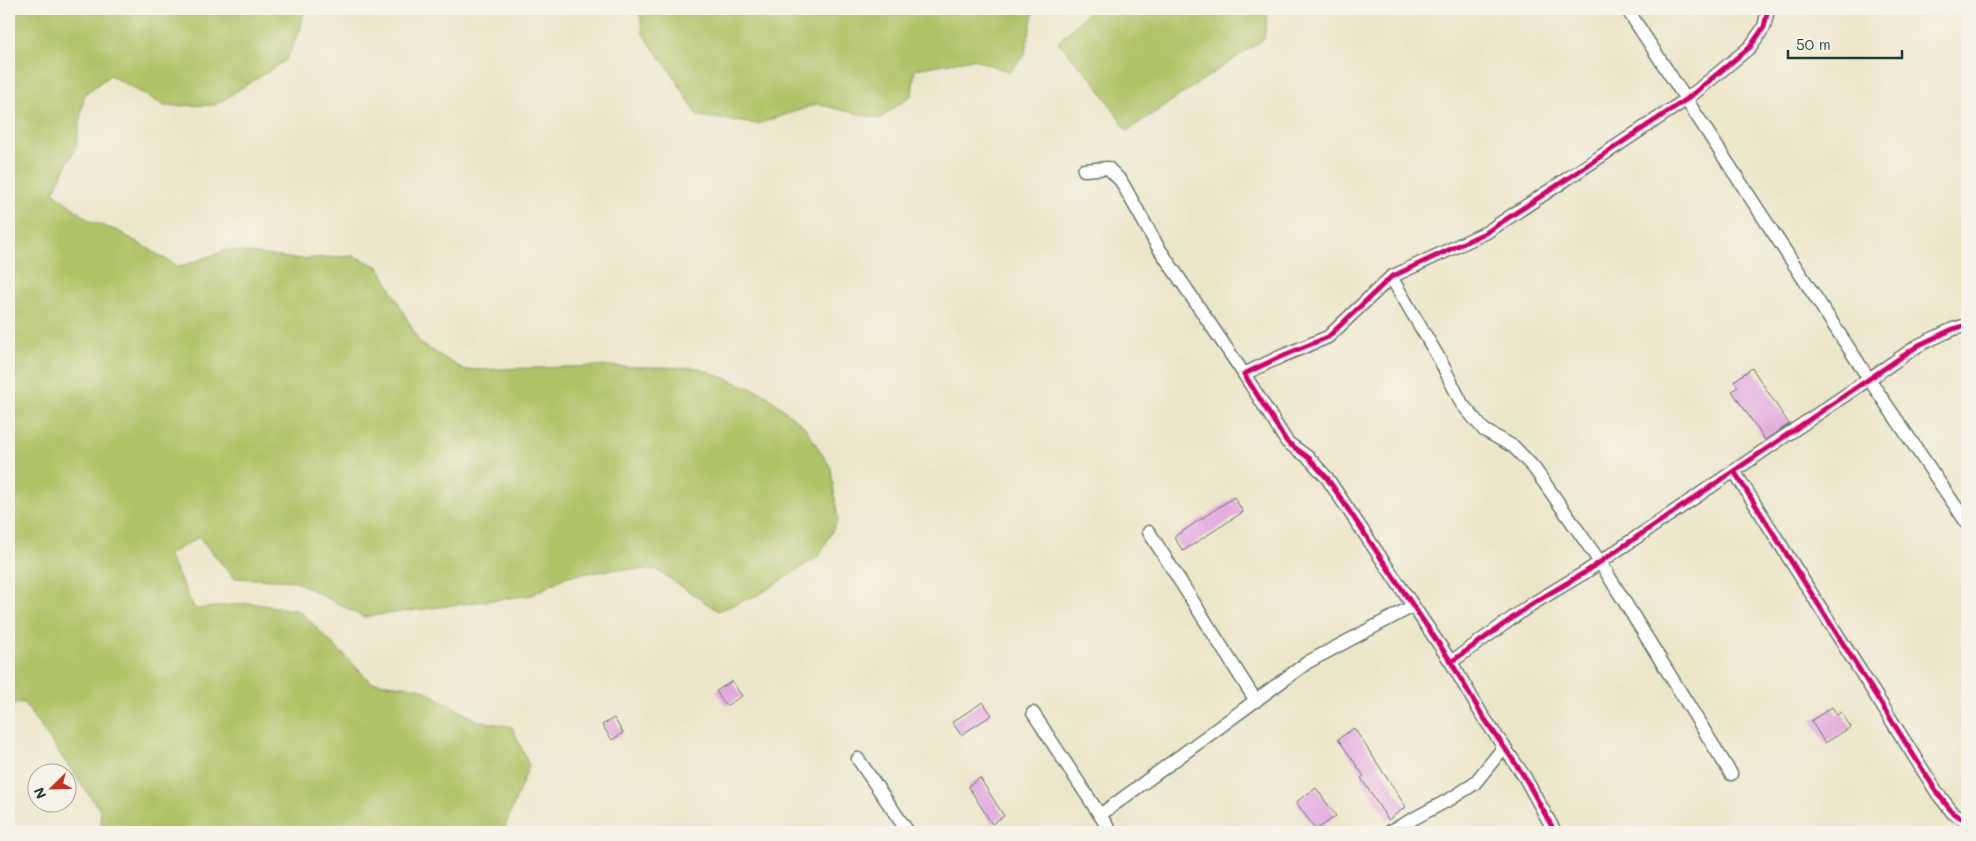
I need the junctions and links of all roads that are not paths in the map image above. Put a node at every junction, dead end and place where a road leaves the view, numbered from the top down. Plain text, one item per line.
1 (1627, 9) edge
2 (1768, 9) edge
3 (1687, 99) junction
4 (1084, 170) dead end
5 (1391, 277) junction
6 (1967, 325) edge
7 (1244, 374) junction
8 (1869, 379) junction
9 (1734, 471) junction
10 (1967, 523) edge
11 (1149, 532) dead end
12 (1600, 562) junction
13 (1412, 606) junction
14 (1451, 662) junction
15 (1256, 701) junction
16 (1033, 713) dead end
17 (1504, 747) junction
18 (858, 759) dead end
19 (1732, 774) dead end
20 (1100, 815) junction
21 (1967, 821) edge
22 (908, 832) edge
23 (1112, 832) edge
24 (1389, 832) edge
25 (1555, 832) edge

1 - 3 street
2 - 3 street
3 - 5 street
3 - 8 street
4 - 7 street
5 - 7 street
5 - 12 street
6 - 8 street
7 - 13 street
8 - 9 street
8 - 10 street
9 - 12 street
9 - 21 street
11 - 15 street
12 - 14 street
12 - 19 street
13 - 14 street
13 - 15 street
14 - 17 street
15 - 20 street
16 - 20 street
17 - 24 street
17 - 25 street
18 - 22 street
20 - 23 street

